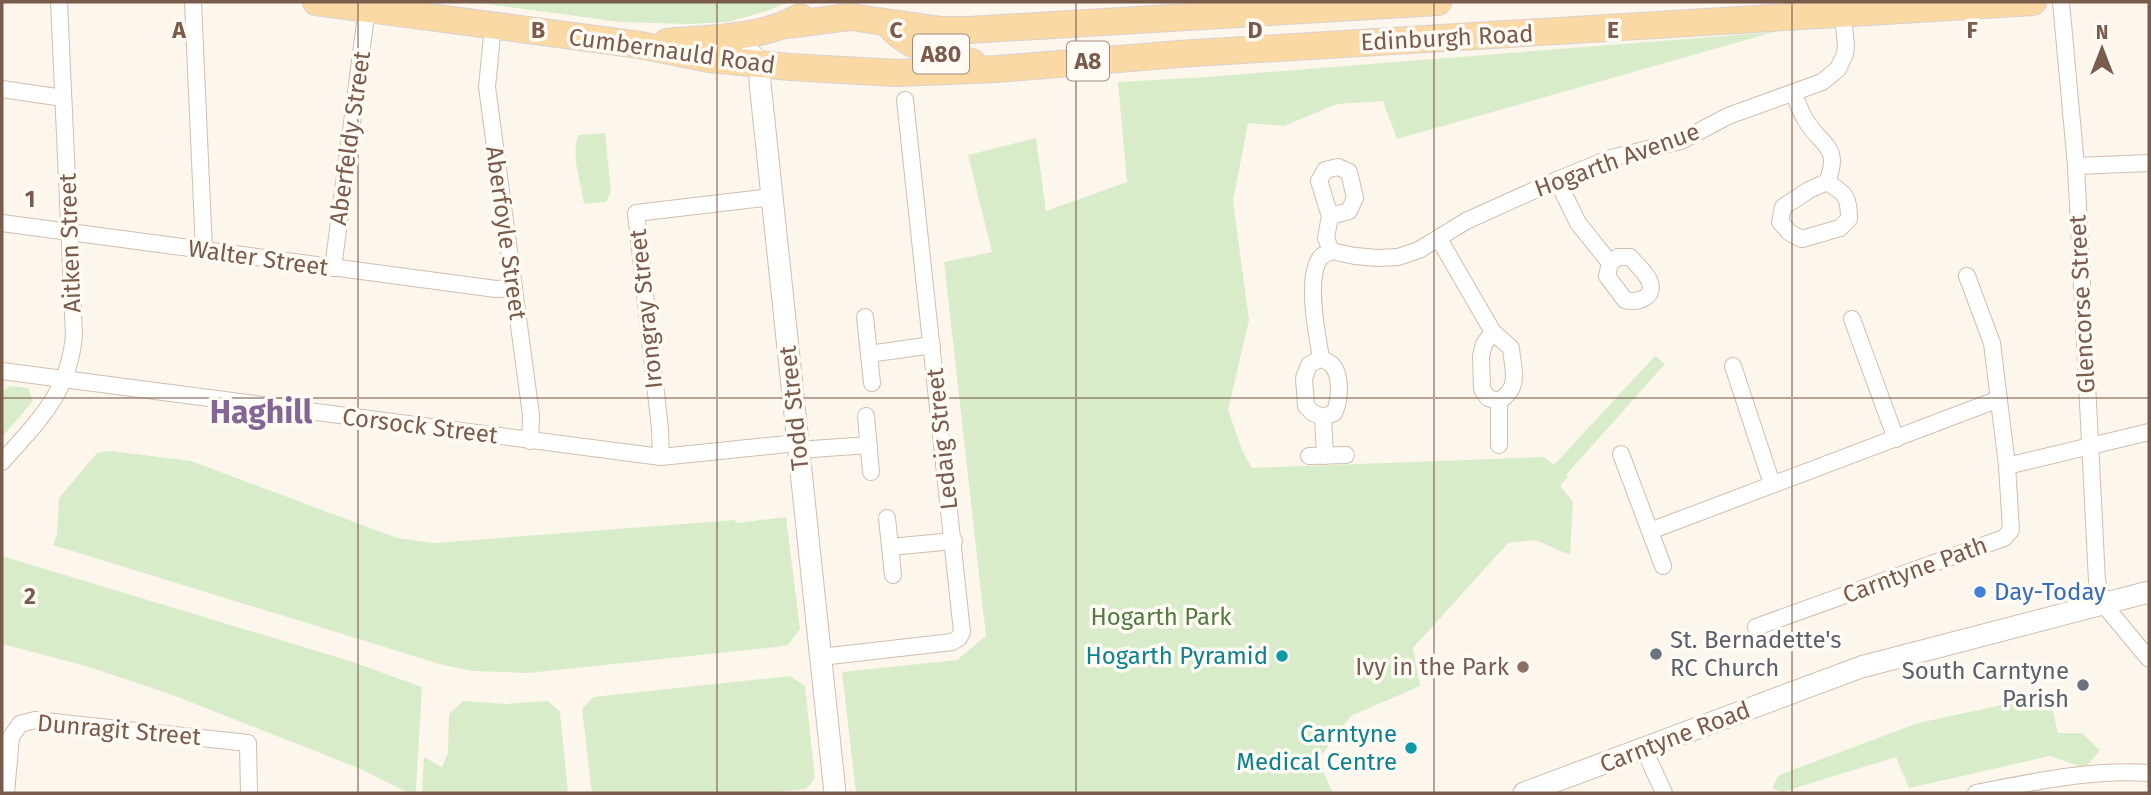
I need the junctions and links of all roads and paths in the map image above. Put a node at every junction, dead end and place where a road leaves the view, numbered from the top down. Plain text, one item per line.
1 (59, 2) edge
2 (193, 2) edge
3 (316, 2) edge
4 (825, 2) edge
5 (1438, 2) edge
6 (2033, 2) edge
7 (2061, 2) edge
8 (367, 8) junction
9 (1842, 8) edge
10 (1780, 10) edge
11 (892, 16) edge
12 (493, 25) junction
13 (786, 25) junction
14 (730, 37) junction
15 (640, 45) junction
16 (760, 65) junction
17 (997, 69) junction
18 (861, 72) junction
19 (2, 89) edge
20 (1793, 93) junction
21 (63, 97) junction
22 (905, 100) dead end
23 (2149, 163) edge
24 (2076, 166) junction
25 (1558, 180) junction
26 (1827, 182) dead end
27 (771, 197) junction
28 (1330, 216) dead end
29 (2, 223) edge
30 (70, 233) junction
31 (1439, 239) junction
32 (1331, 250) junction
33 (204, 251) junction
34 (1610, 263) dead end
35 (333, 268) junction
36 (1967, 276) dead end
37 (514, 288) junction
38 (865, 317) dead end
39 (1852, 319) dead end
40 (1493, 332) junction
41 (932, 345) junction
42 (869, 354) junction
43 (1321, 358) junction
44 (1733, 366) dead end
45 (2, 372) edge
46 (65, 380) junction
47 (872, 383) dead end
48 (1999, 399) junction
49 (1499, 401) junction
50 (866, 416) dead end
51 (1323, 417) junction
52 (2149, 432) edge
53 (1896, 439) junction
54 (530, 441) junction
55 (869, 444) junction
56 (1499, 445) dead end
57 (798, 446) junction
58 (2089, 447) junction
59 (1621, 454) dead end
60 (1346, 455) dead end
61 (1308, 456) dead end
62 (1325, 456) junction
63 (661, 457) junction
64 (2, 461) edge
65 (2007, 467) junction
66 (871, 472) dead end
67 (1772, 484) junction
68 (887, 518) dead end
69 (1650, 531) junction
70 (954, 541) junction
71 (890, 547) junction
72 (1663, 566) dead end
73 (893, 575) dead end
74 (2149, 592) edge
75 (2104, 605) junction
76 (1756, 627) dead end
77 (821, 657) junction
78 (2149, 659) edge
79 (1644, 749) junction
80 (2149, 773) edge
81 (6, 793) edge
82 (248, 793) edge
83 (835, 793) edge
84 (1524, 793) edge
85 (1664, 793) edge
86 (1976, 793) edge

1 - 21 street, Aitken Street
2 - 33 street
3 - 8 main road, Cumbernauld Road / A8
4 - 13 main road
5 - 11 main road, Edinburgh Road / A8
6 - 9 main road, Edinburgh Road / A8
7 - 24 street, Glencorse Street
8 - 12 main road, Cumbernauld Road / A8
8 - 35 street, Aberfeldy Street
9 - 10 main road, Edinburgh Road / A8
9 - 20 street, Hogarth Avenue
10 - 17 main road, Edinburgh Road / A8
11 - 13 main road, Edinburgh Road / A8
11 - 17 main road, A80
11 - 18 main road, A80
12 - 15 main road, Cumbernauld Road / A8
12 - 37 street, Aberfoyle Street
13 - 14 main road, A8
13 - 16 main road
14 - 15 main road, A8
14 - 16 street
15 - 16 main road, Cumbernauld Road / A8
16 - 18 main road, Cumbernauld Road / A8
16 - 27 street, Todd Street
17 - 18 main road, Edinburgh Road / A8
19 - 21 street
20 - 25 street, Hogarth Avenue
20 - 26 street
21 - 30 street, Aitken Street
22 - 41 street, Ledaig Street
23 - 24 street
24 - 58 street, Glencorse Street
25 - 31 street, Hogarth Avenue
25 - 34 street
27 - 57 street, Todd Street
27 - 63 street, Irongray Street
28 - 32 street
29 - 30 street, Walter Street
30 - 33 street, Walter Street
30 - 46 street, Aitken Street
31 - 32 street, Hogarth Avenue
31 - 40 street
32 - 43 street
33 - 35 street, Walter Street
35 - 37 street, Walter Street
36 - 48 street, Carntyne Path
37 - 54 street, Aberfoyle Street
38 - 42 street
39 - 53 street
40 - 49 street
40 - 49 street
41 - 42 street
41 - 70 street, Ledaig Street
42 - 47 street
43 - 51 street
43 - 51 street
44 - 67 street
45 - 46 street, Corsock Street
46 - 54 street, Corsock Street
46 - 64 street, Aitken Street
48 - 53 street
48 - 65 street, Carntyne Path
49 - 56 street
50 - 55 street
51 - 62 street
52 - 58 street
53 - 67 street
54 - 63 street, Corsock Street
55 - 57 street, Corsock Street
55 - 66 street
57 - 63 street, Corsock Street
57 - 77 street, Todd Street
58 - 65 street
58 - 75 street, Glencorse Street
59 - 69 street
60 - 62 street
61 - 62 street
65 - 76 street, Carntyne Path
67 - 69 street
68 - 71 street
69 - 72 street
70 - 71 street
70 - 77 street, Ledaig Street
71 - 73 street
74 - 75 street, Carntyne Road
75 - 78 street
75 - 79 street, Carntyne Road
77 - 83 street, Todd Street
79 - 84 street, Carntyne Road
79 - 85 street
80 - 86 street
81 - 82 street, Dunragit Street

